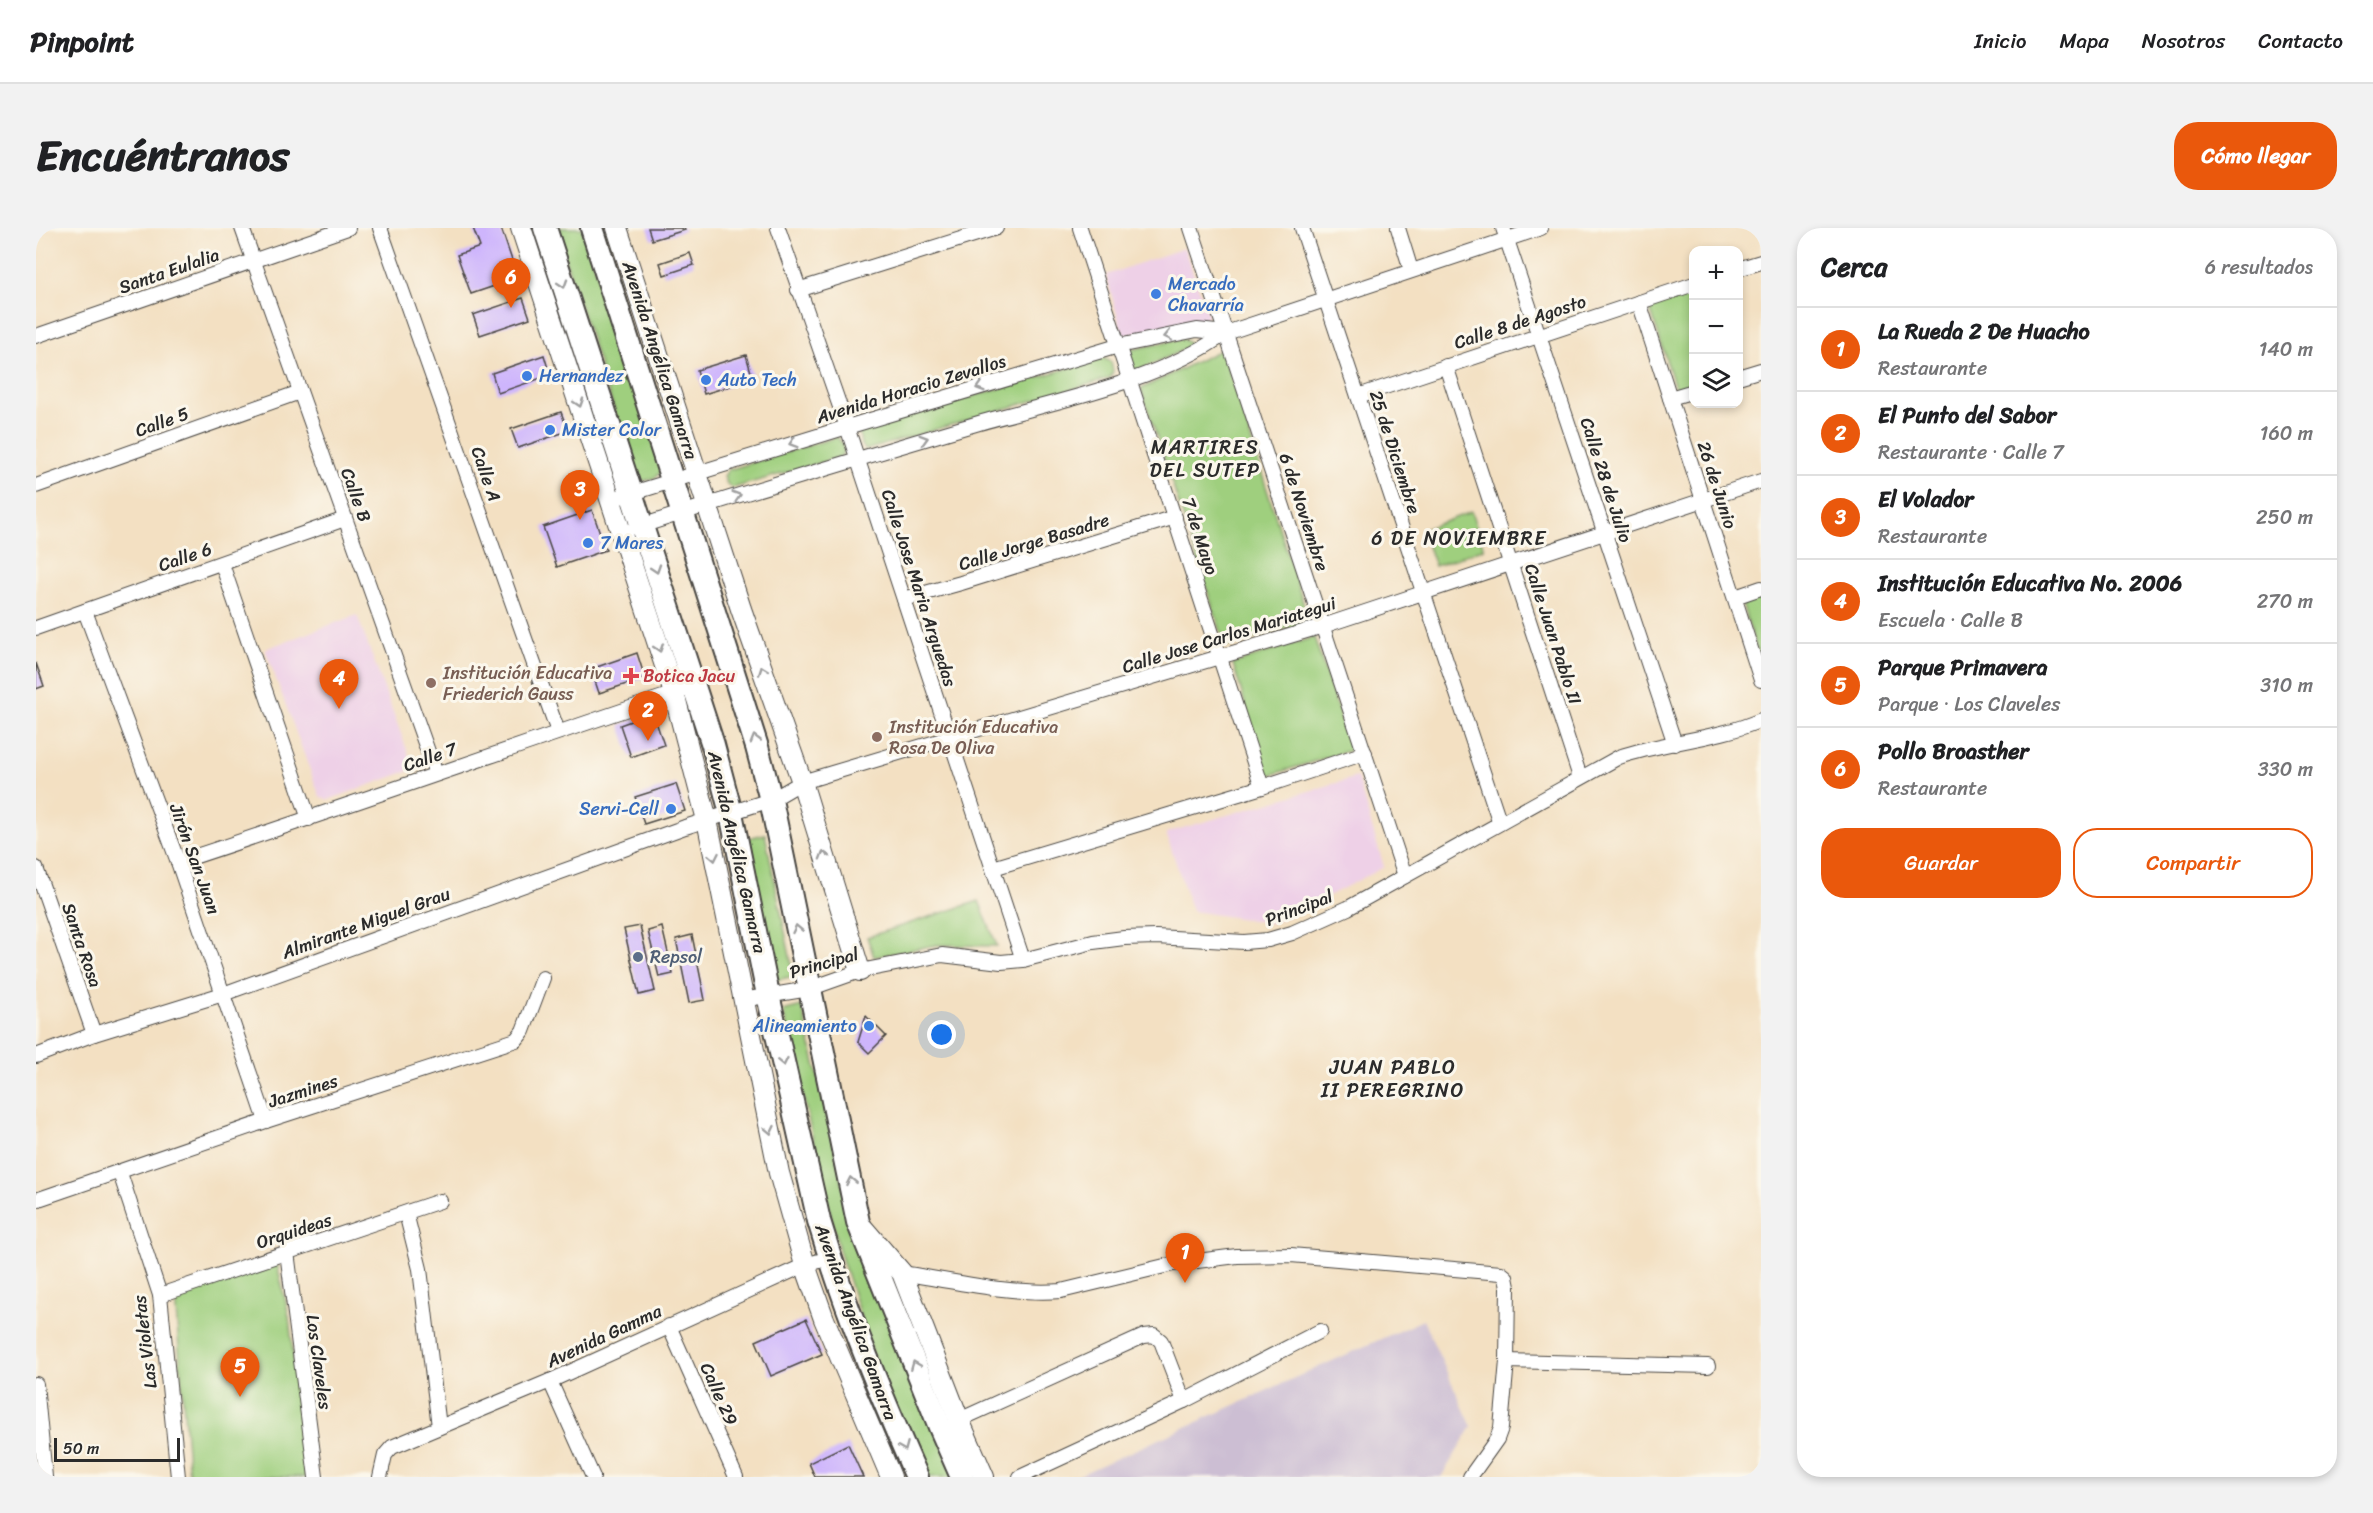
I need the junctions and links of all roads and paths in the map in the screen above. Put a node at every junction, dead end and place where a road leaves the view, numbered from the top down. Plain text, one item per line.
1 (242, 228) edge
2 (348, 228) edge
3 (380, 228) edge
4 (521, 228) edge
5 (545, 228) edge
6 (592, 228) edge
7 (617, 228) edge
8 (778, 228) edge
9 (996, 228) edge
10 (1080, 228) edge
11 (1191, 228) edge
12 (1302, 228) edge
13 (1398, 228) edge
14 (1541, 228) edge
15 (1505, 233) edge
16 (254, 261) junction
17 (1761, 262) edge
18 (1743, 267) edge
19 (1411, 270) junction
20 (1689, 286) edge
21 (798, 290) junction
22 (1325, 298) junction
23 (1639, 302) junction
24 (1226, 333) junction
25 (1539, 335) junction
26 (36, 336) edge
27 (1118, 346) junction
28 (1446, 366) junction
29 (1761, 370) edge
30 (1743, 375) edge
31 (1130, 380) junction
32 (300, 392) junction
33 (1689, 392) edge
34 (1358, 396) junction
35 (1670, 398) junction
36 (847, 427) junction
37 (857, 459) junction
38 (697, 473) junction
39 (673, 480) junction
40 (1761, 481) edge
41 (36, 486) edge
42 (621, 497) junction
43 (1703, 500) junction
44 (708, 505) junction
45 (683, 512) junction
46 (1175, 517) junction
47 (345, 519) junction
48 (632, 529) junction
49 (1604, 533) junction
50 (222, 564) junction
51 (1512, 564) junction
52 (1761, 588) edge
53 (1424, 593) junction
54 (1735, 597) junction
55 (904, 598) junction
56 (85, 611) junction
57 (1323, 626) junction
58 (36, 628) edge
59 (1219, 656) junction
60 (1761, 680) edge
61 (695, 686) junction
62 (674, 693) junction
63 (1761, 720) edge
64 (558, 732) junction
65 (950, 737) junction
66 (1675, 744) junction
67 (1365, 753) junction
68 (436, 774) junction
69 (1580, 777) junction
70 (802, 782) junction
71 (1262, 787) junction
72 (771, 800) junction
73 (731, 813) junction
74 (309, 819) junction
75 (707, 820) junction
76 (1500, 823) junction
77 (177, 862) junction
78 (36, 868) edge
79 (993, 868) junction
80 (1405, 876) junction
81 (1023, 960) junction
82 (860, 971) junction
83 (543, 978) dead end
84 (809, 989) junction
85 (223, 993) junction
86 (768, 996) junction
87 (742, 1000) junction
88 (94, 1034) junction
89 (36, 1056) edge
90 (266, 1121) junction
91 (120, 1173) junction
92 (36, 1200) edge
93 (440, 1201) dead end
94 (406, 1213) junction
95 (858, 1222) junction
96 (287, 1252) junction
97 (830, 1258) junction
98 (805, 1265) junction
99 (902, 1273) junction
100 (160, 1295) junction
101 (669, 1326) junction
102 (1320, 1331) dead end
103 (1507, 1361) junction
104 (1707, 1366) dead end
105 (550, 1381) junction
106 (36, 1384) edge
107 (1184, 1401) junction
108 (959, 1420) junction
109 (440, 1426) junction
110 (45, 1477) edge
111 (178, 1477) edge
112 (316, 1477) edge
113 (380, 1477) edge
114 (593, 1477) edge
115 (736, 1477) edge
116 (891, 1477) edge
117 (917, 1477) edge
118 (962, 1477) edge
119 (984, 1477) edge
120 (1020, 1477) edge
121 (1470, 1477) edge

1 - 16 street, Calle B
2 - 16 street, Santa Eulalia
3 - 64 street, Calle A
4 -> 42 main road, Avenida Angélica Gamarra
5 -> 42 main road, Avenida Angélica Gamarra
6 - 39 main road, Avenida Angélica Gamarra
7 - 38 main road, Avenida Angélica Gamarra
8 - 21 street, Calle Jose Maria Arguedas
9 - 21 street
10 - 27 street, 7 de Mayo
11 - 24 street, 6 de Noviembre
12 - 22 street, 25 de Diciembre
13 - 19 street
14 - 15 street, Avenida Horacio Zevallos
15 - 19 street, Avenida Horacio Zevallos
15 - 25 street, Calle 28 de Julio
16 - 26 street, Santa Eulalia
16 - 32 street, Calle B
17 - 18 street
19 - 22 street, Avenida Horacio Zevallos
20 - 23 street, Calle 8 de Agosto
21 - 36 street, Calle Jose Maria Arguedas
22 - 24 street, Avenida Horacio Zevallos
22 - 34 street, 25 de Diciembre
23 - 25 street, Calle 8 de Agosto
23 - 35 street, 26 de Junio
24 -> 27 street, Avenida Horacio Zevallos
24 - 31 street, Avenida Horacio Zevallos
24 - 57 street, 6 de Noviembre
25 - 28 street, Calle 8 de Agosto
25 - 49 street, Calle 28 de Julio
27 - 31 street, 7 de Mayo
27 -> 36 street, Avenida Horacio Zevallos
28 - 34 street, Calle 8 de Agosto
28 - 51 street, Calle Juan Pablo II
29 - 30 street
37 -> 31 street, Avenida Horacio Zevallos
31 - 46 street, 7 de Mayo
32 - 41 street, Calle 5
32 - 47 street, Calle B
33 - 35 street
34 - 53 street, 25 de Diciembre
35 - 43 street, 26 de Junio
36 - 37 street, Calle Jose Maria Arguedas
36 -> 38 street, Avenida Horacio Zevallos
44 -> 37 street, Avenida Horacio Zevallos
37 - 55 street, Calle Jose Maria Arguedas
38 - 39 street, Avenida Horacio Zevallos
38 - 44 main road, Avenida Angélica Gamarra
39 - 42 street, Avenida Horacio Zevallos
39 - 45 main road, Avenida Angélica Gamarra
40 - 43 street, Calle Jose Carlos Mariategui
42 - 48 main road, Avenida Angélica Gamarra
43 - 49 street, Calle Jose Carlos Mariategui
43 - 54 street, 26 de Junio
44 - 45 street, Avenida Horacio Zevallos
70 -> 44 main road, Avenida Angélica Gamarra
45 - 48 street, Avenida Horacio Zevallos
72 -> 45 main road, Avenida Angélica Gamarra
46 - 55 street, Calle Jorge Basadre
46 - 59 street, 7 de Mayo
47 - 50 street, Calle 6
47 - 68 street, Calle B
48 -> 61 main road, Avenida Angélica Gamarra
48 -> 62 main road, Avenida Angélica Gamarra
49 - 51 street, Calle Jose Carlos Mariategui
49 - 66 street, Calle 28 de Julio
50 - 56 street, Calle 6
50 - 74 street
51 - 53 street, Calle Jose Carlos Mariategui
51 - 69 street, Calle Juan Pablo II
52 - 54 street
53 - 57 street, Calle Jose Carlos Mariategui
53 - 76 street, 25 de Diciembre
54 - 60 street, 26 de Junio
55 - 65 street, Calle Jose Maria Arguedas
56 - 58 street, Calle 6
56 - 77 street, Jirón San Juan
57 - 59 street, Calle Jose Carlos Mariategui
57 - 67 street, 6 de Noviembre
59 - 65 street, Calle Jose Carlos Mariategui
59 - 71 street, 7 de Mayo
61 - 62 street, Calle 7
61 - 73 main road, Avenida Angélica Gamarra
62 - 64 street, Calle 7
62 - 75 main road, Avenida Angélica Gamarra
63 - 66 street, Principal
64 - 68 street, Calle 7
65 - 70 street, Calle Jose Carlos Mariategui
65 - 79 street, Calle Jose Maria Arguedas
66 - 69 street, Principal
67 - 71 street
67 - 80 street, 6 de Noviembre
68 - 74 street, Calle 7
69 - 76 street, Principal
70 - 72 street, Calle Jose Carlos Mariategui
82 -> 70 main road, Avenida Angélica Gamarra
71 - 79 street
72 - 73 street, Calle Jose Carlos Mariategui
84 -> 72 main road, Avenida Angélica Gamarra
73 - 75 street, Calle Jose Carlos Mariategui
73 - 86 main road, Avenida Angélica Gamarra
74 - 77 street, Calle 7
75 - 85 street, Almirante Miguel Grau
75 -> 87 main road, Avenida Angélica Gamarra
76 - 80 street, Principal
77 - 85 street, Jirón San Juan
78 - 88 street, Santa Rosa
79 - 81 street, Calle Jose Maria Arguedas
80 - 81 street, Principal
81 - 82 street, Principal
82 - 84 street, Principal
83 - 90 street, Jazmines
84 - 86 street, Principal
95 -> 84 main road, Avenida Angélica Gamarra
85 - 88 street, Almirante Miguel Grau
85 - 90 street, Jirón San Juan
86 - 87 street, Principal
86 -> 97 main road, Avenida Angélica Gamarra
87 -> 98 main road, Avenida Angélica Gamarra
88 - 89 street, Almirante Miguel Grau
90 - 91 street, Jazmines
91 - 92 street, Jazmines
91 - 100 street, Las Violetas
93 - 94 street, Orquideas
94 - 96 street, Orquideas
94 - 109 street
95 - 99 main road, Avenida Angélica Gamarra
118 -> 95 main road, Avenida Angélica Gamarra
96 - 100 street, Orquideas
96 - 112 street, Los Claveles
97 - 98 street, Avenida Gamma
97 -> 117 main road, Avenida Angélica Gamarra
98 - 101 street, Avenida Gamma
98 - 116 main road, Avenida Angélica Gamarra
99 - 103 street
99 - 108 main road, Avenida Angélica Gamarra
100 - 111 street, Las Violetas
101 - 105 street, Avenida Gamma
101 - 115 street, Calle 29
102 - 107 street
103 - 104 street
103 - 121 street
105 - 109 street, Avenida Gamma
105 - 114 street
106 - 110 street
107 - 108 street
107 - 120 street
108 - 119 main road, Avenida Angélica Gamarra
109 - 113 street, Avenida Gamma

